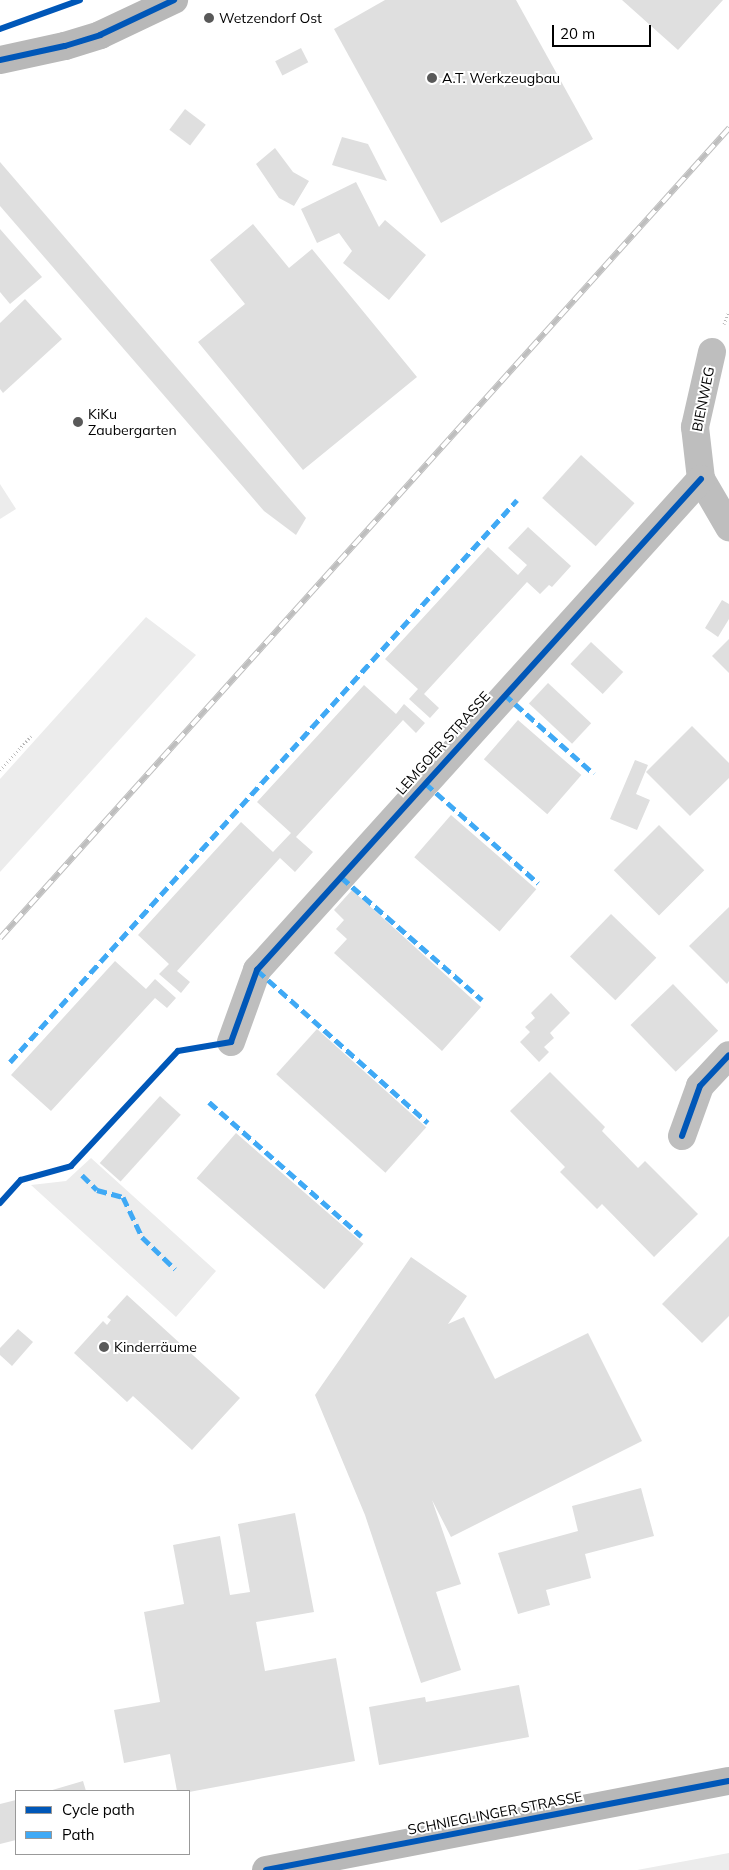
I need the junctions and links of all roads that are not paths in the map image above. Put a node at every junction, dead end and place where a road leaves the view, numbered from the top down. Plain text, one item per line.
1 (174, 0) edge
2 (0, 60) edge
3 (712, 352) dead end
4 (701, 479) junction
5 (729, 528) edge
6 (231, 1042) dead end
7 (729, 1055) edge
8 (682, 1136) dead end
9 (729, 1781) edge
10 (266, 1870) edge

1 - 2 main road
3 - 4 street, BIENWEG
4 - 5 street, BIENWEG
4 - 6 street, LEMGOER STRASSE
7 - 8 street
9 - 10 main road, SCHNIEGLINGER STRASSE

